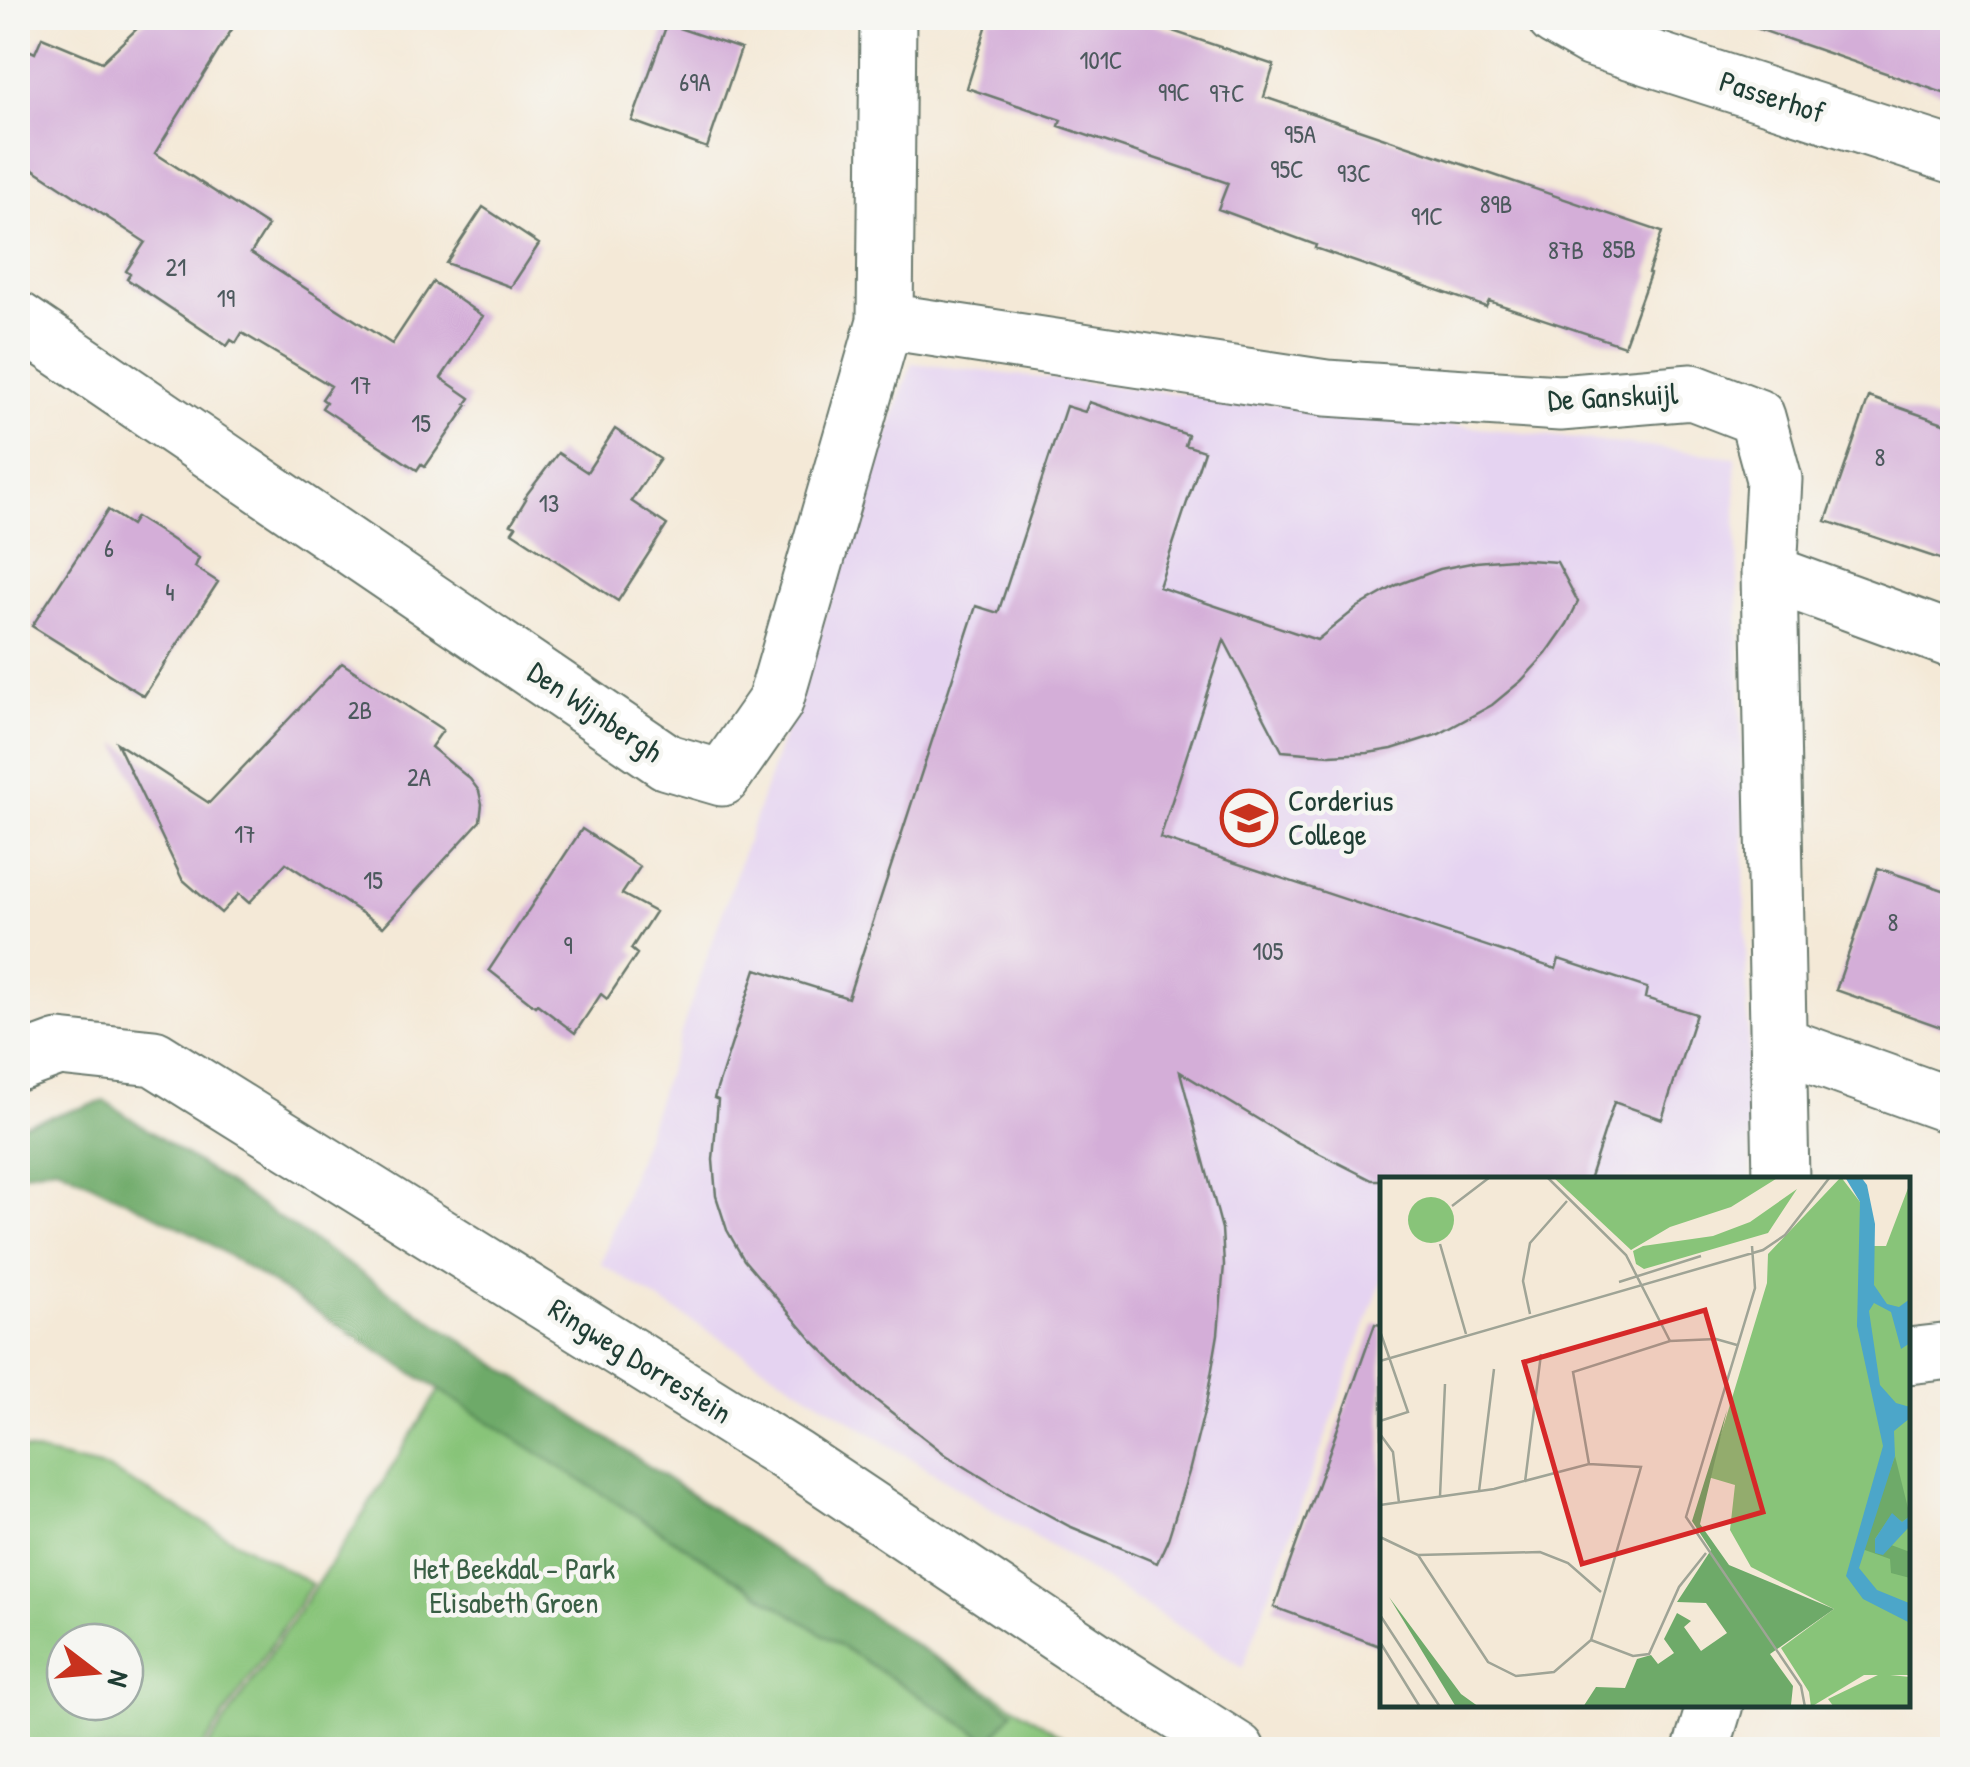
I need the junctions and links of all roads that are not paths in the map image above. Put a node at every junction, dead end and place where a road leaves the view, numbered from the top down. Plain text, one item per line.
1 (888, 18) edge
2 (1574, 28) edge
3 (1952, 155) edge
4 (18, 320) edge
5 (885, 321) junction
6 (1769, 573) junction
7 (1952, 640) edge
8 (1779, 1044) junction
9 (18, 1063) edge
10 (1952, 1106) edge
11 (1782, 1177) edge
12 (1952, 1351) edge
13 (1910, 1356) edge
14 (1714, 1707) edge
15 (1237, 1750) edge
16 (1701, 1750) edge

1 - 5 street, Den Wijnbergh
2 - 3 street, Passerhof
4 - 5 street, Den Wijnbergh
5 - 6 street, De Ganskuijl
6 - 7 street
6 - 8 street, De Ganskuijl
8 - 10 street
8 - 11 street, De Ganskuijl
9 - 15 street, Ringweg Dorrestein
12 - 13 street
14 - 16 street

